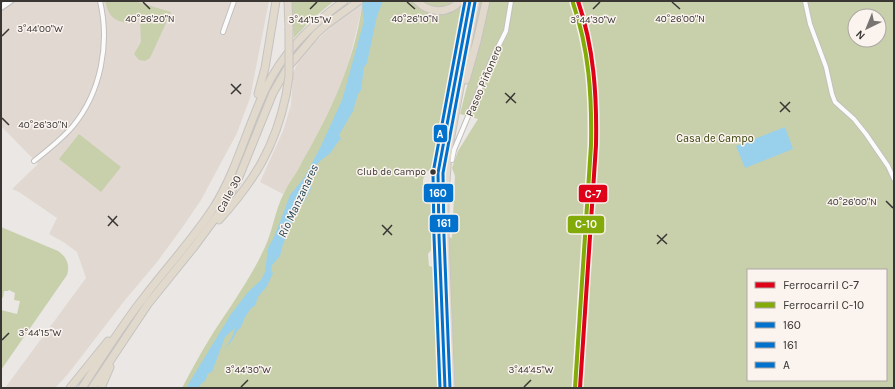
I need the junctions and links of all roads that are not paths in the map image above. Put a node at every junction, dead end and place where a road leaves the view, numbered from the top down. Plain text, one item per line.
1 (10, 1) edge
2 (100, 1) edge
3 (234, 1) edge
4 (276, 1) edge
5 (288, 1) edge
6 (344, 1) edge
7 (417, 1) edge
8 (460, 1) edge
9 (470, 1) edge
10 (476, 1) edge
11 (486, 1) edge
12 (511, 1) edge
13 (805, 1) edge
14 (357, 2) edge
15 (1, 7) edge
16 (223, 32) dead end
17 (452, 128) junction
18 (241, 152) junction
19 (452, 160) dead end
20 (34, 161) dead end
21 (894, 179) edge
22 (208, 229) junction
23 (122, 328) junction
24 (117, 350) junction
25 (70, 388) edge
26 (82, 388) edge
27 (92, 388) edge
28 (101, 388) edge
29 (445, 388) edge
30 (451, 388) edge

1 - 15 street
2 - 20 street
3 - 16 street
4 - 18 highway
5 - 22 highway, bridge
6 - 18 highway, Calle 30
7 - 8 highway
9 - 29 highway
10 - 17 highway
11 - 17 highway
12 - 19 street, Paseo Piñonero
13 - 21 street
14 - 22 highway, Calle 30
17 - 30 highway
18 - 23 highway, Calle 30
22 - 24 highway, Calle 30
23 - 25 highway
23 - 26 highway, Calle 30
24 - 27 highway, Calle 30
24 - 28 highway

